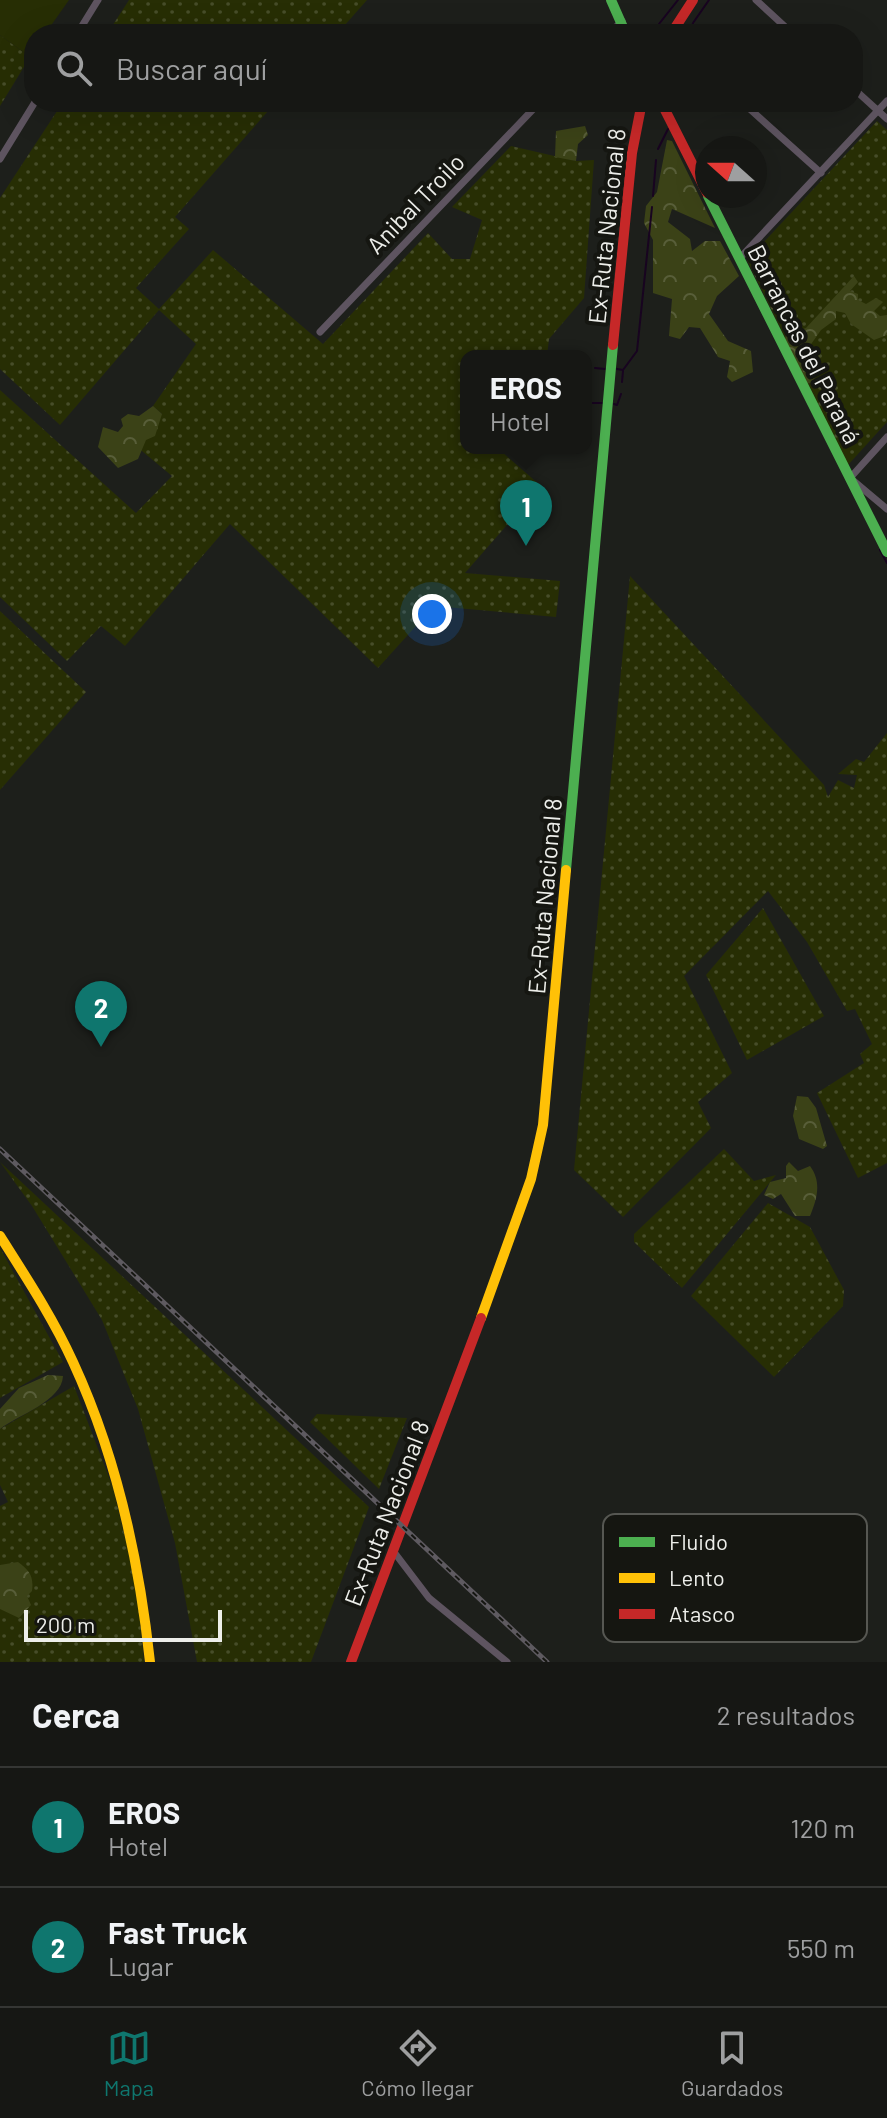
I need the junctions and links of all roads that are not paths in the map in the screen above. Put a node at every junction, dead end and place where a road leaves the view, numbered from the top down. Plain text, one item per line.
1 (98, 0) edge
2 (611, 0) edge
3 (693, 0) edge
4 (758, 1) edge
5 (622, 21) junction
6 (83, 24) edge
7 (619, 24) edge
8 (623, 24) edge
9 (625, 24) edge
10 (677, 24) edge
11 (782, 24) edge
12 (863, 97) edge
13 (887, 101) edge
14 (878, 111) junction
15 (29, 112) edge
16 (530, 112) edge
17 (640, 112) edge
18 (666, 112) edge
19 (753, 112) edge
20 (887, 119) edge
21 (0, 159) edge
22 (695, 169) edge
23 (821, 173) junction
24 (714, 208) edge
25 (739, 259) junction
26 (320, 332) dead end
27 (887, 437) edge
28 (850, 478) junction
29 (887, 509) edge
30 (887, 552) edge
31 (0, 1236) edge
32 (394, 1552) junction
33 (150, 1662) edge
34 (351, 1662) edge
35 (507, 1662) edge

1 - 6 street
2 - 5 main road
3 - 10 main road
4 - 11 street
5 - 7 street
5 - 8 main road
5 - 9 main road
12 - 14 street
13 - 14 street
14 - 20 street
14 - 23 street
15 - 21 street
16 - 26 street, Anibal Troilo
17 - 32 main road, Ex-Ruta Nacional 8
18 - 22 main road, Barrancas del Paraná
19 - 23 street
23 - 25 street
24 - 25 main road, Barrancas del Paraná
25 - 28 main road, Barrancas del Paraná
27 - 28 street
28 - 29 street
28 - 30 main road, Barrancas del Paraná
31 - 33 main road
32 - 34 main road, Ex-Ruta Nacional 8
32 - 35 street

